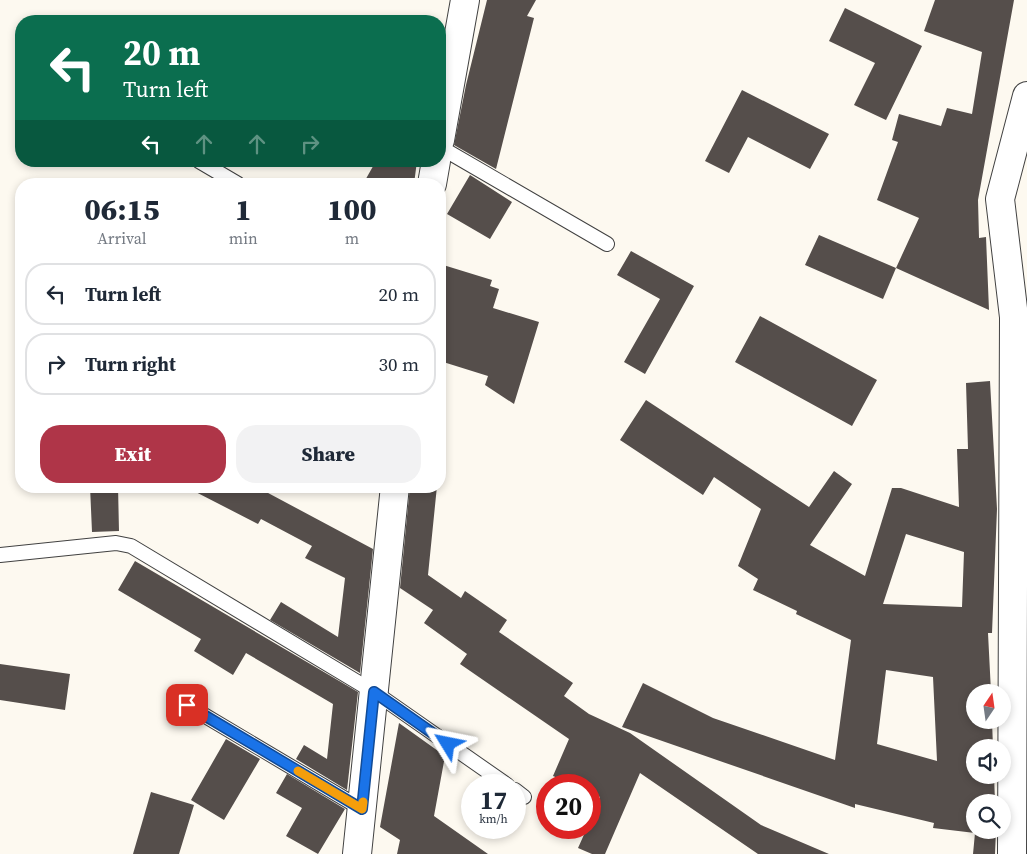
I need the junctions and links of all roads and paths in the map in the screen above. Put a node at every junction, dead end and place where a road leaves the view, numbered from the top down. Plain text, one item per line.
1 (465, 0) edge
2 (1027, 96) edge
3 (446, 106) edge
4 (446, 150) edge
5 (209, 167) edge
6 (228, 178) edge
7 (607, 244) dead end
8 (1020, 318) edge
9 (394, 493) edge
10 (0, 555) edge
11 (374, 692) junction
12 (187, 705) dead end
13 (491, 774) edge
14 (362, 809) junction
15 (357, 854) edge
16 (1012, 854) edge

1 - 3 street
2 - 8 street
4 - 7 lane
5 - 6 lane
8 - 16 street
9 - 11 street
10 - 11 lane
11 - 13 lane
11 - 14 street
12 - 14 lane
14 - 15 street

